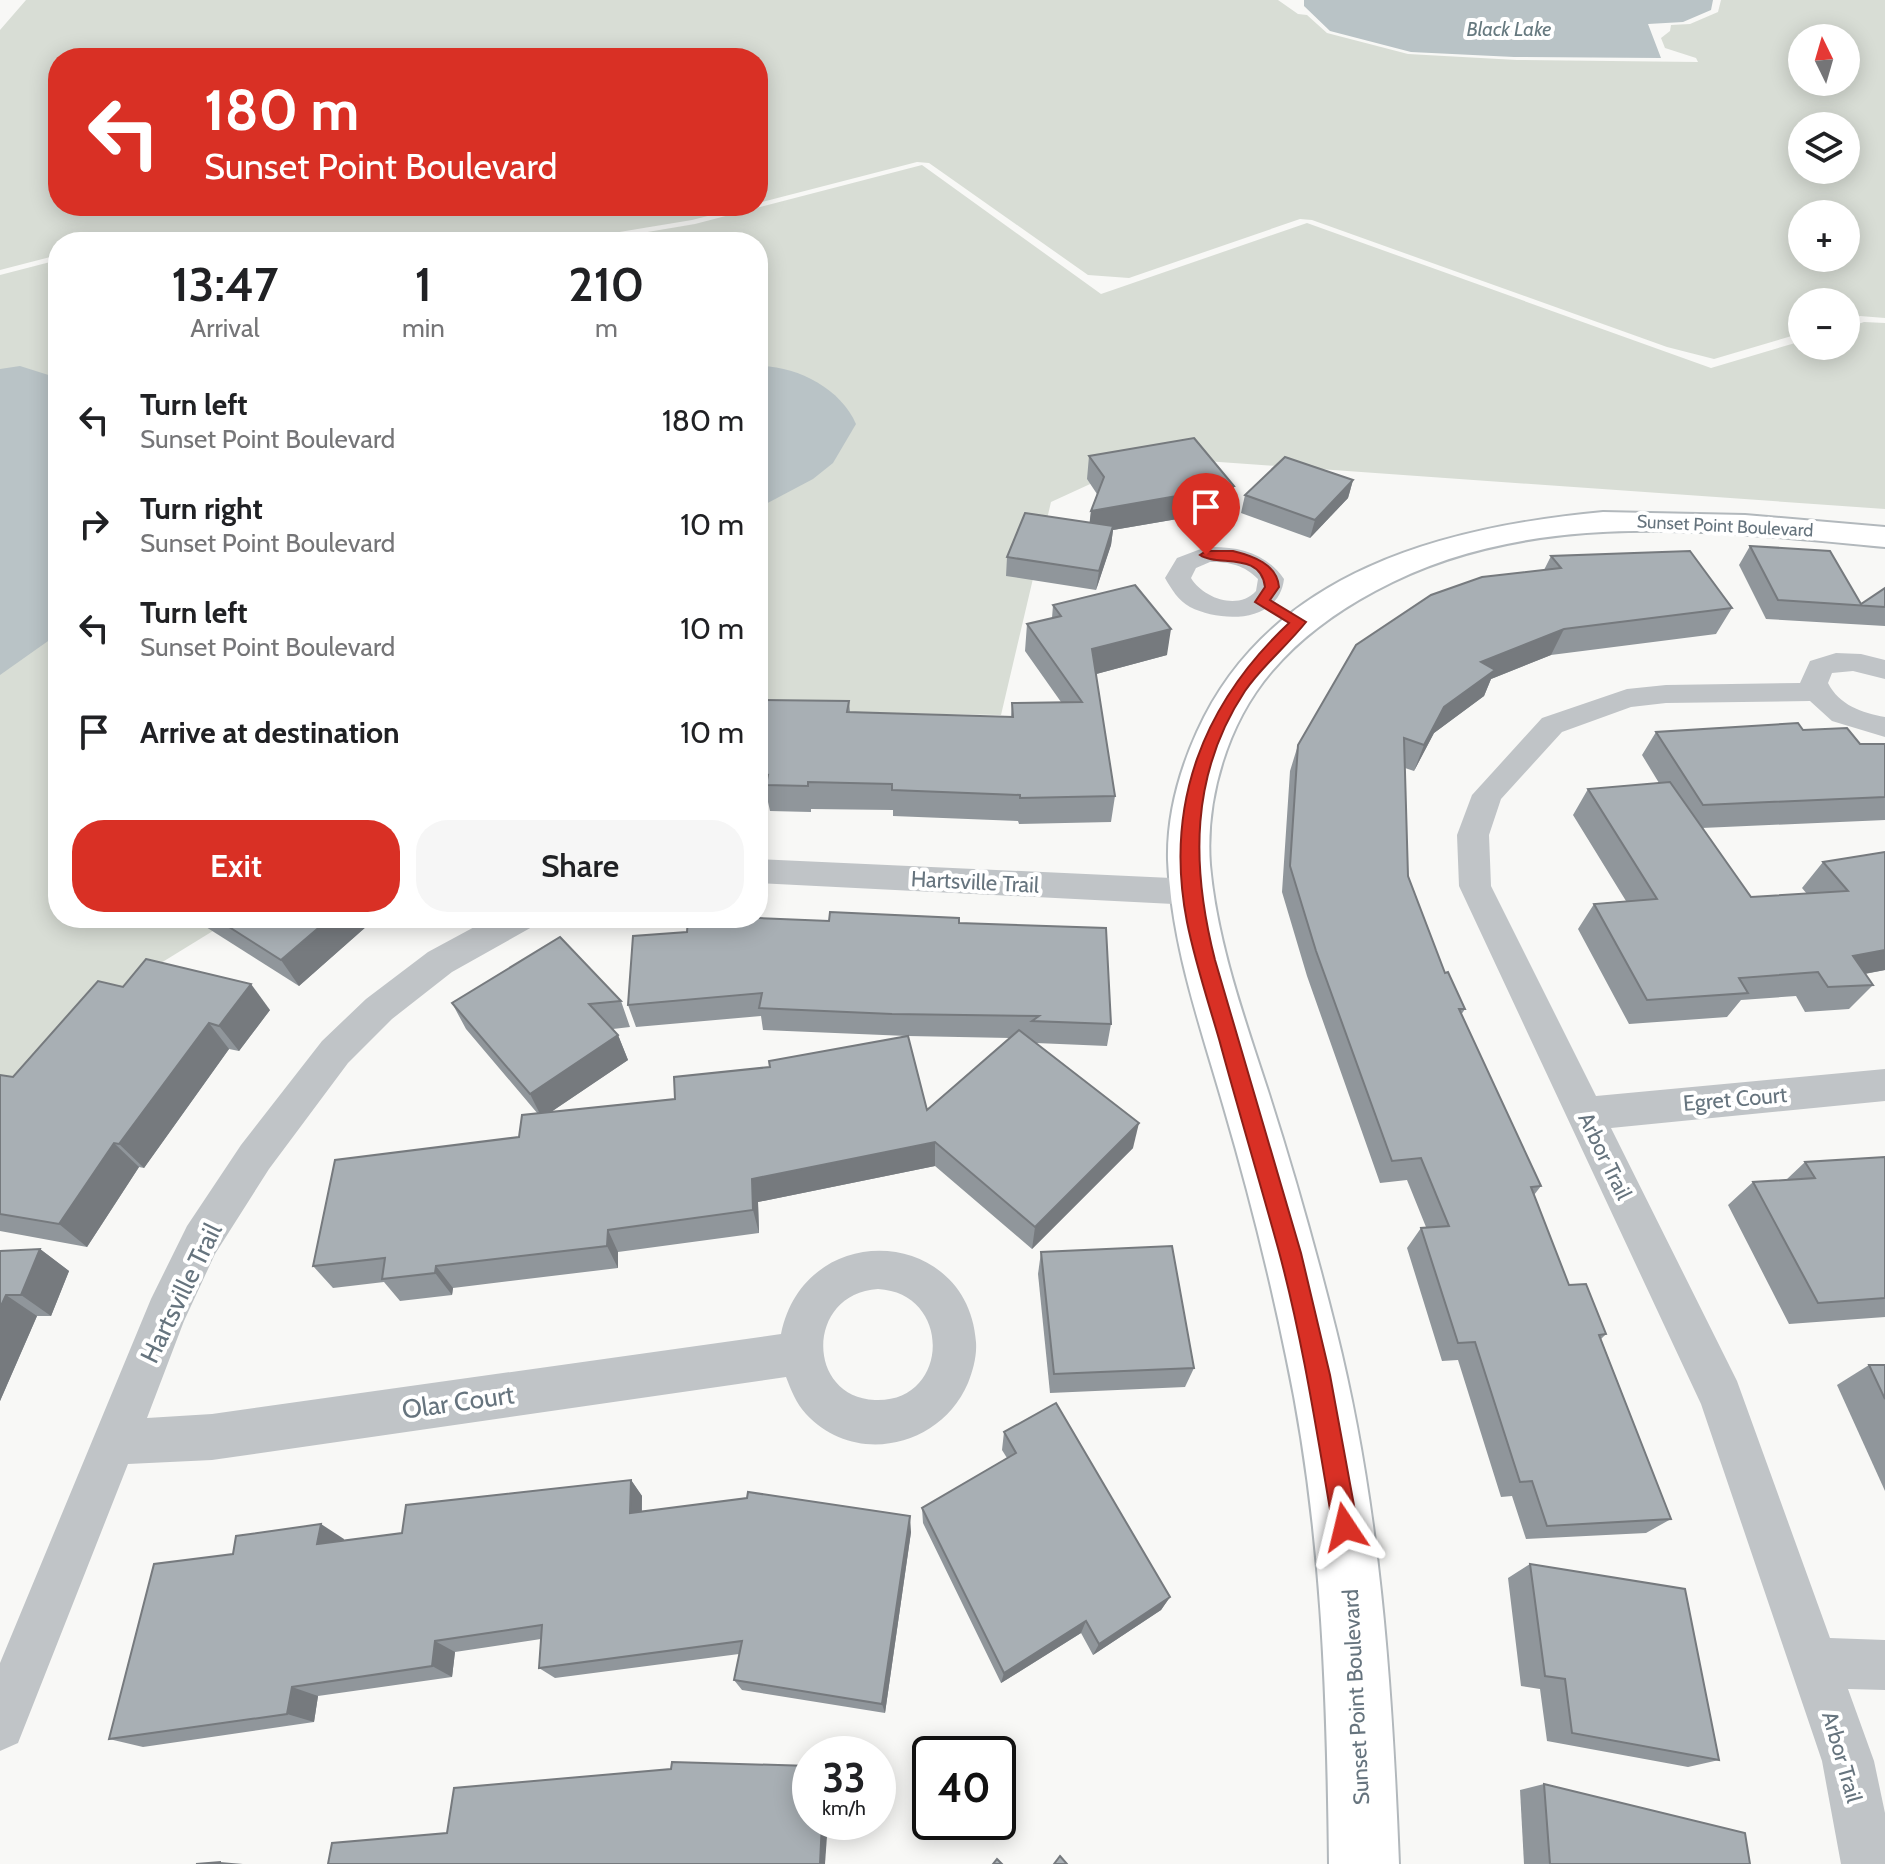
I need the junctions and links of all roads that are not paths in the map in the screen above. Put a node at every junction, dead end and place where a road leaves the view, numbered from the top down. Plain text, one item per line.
1 (1885, 537) edge
2 (1885, 670) edge
3 (1817, 692) junction
4 (1885, 727) edge
5 (768, 871) edge
6 (1193, 892) junction
7 (502, 928) edge
8 (1885, 1085) edge
9 (1585, 1114) junction
10 (800, 1353) dead end
11 (115, 1442) junction
12 (1813, 1662) junction
13 (1885, 1665) edge
14 (0, 1725) edge
15 (1364, 1864) edge
16 (1868, 1864) edge

1 - 6 street, Sunset Point Boulevard
2 - 3 street
3 - 4 street
3 - 9 street, Arbor Trail
5 - 6 street, Hartsville Trail
6 - 15 street, Sunset Point Boulevard
7 - 11 street, Hartsville Trail
8 - 9 street, Egret Court
9 - 12 street, Arbor Trail
10 - 11 street, Olar Court
11 - 14 street, Hartsville Trail
12 - 13 street
12 - 16 street, Arbor Trail

